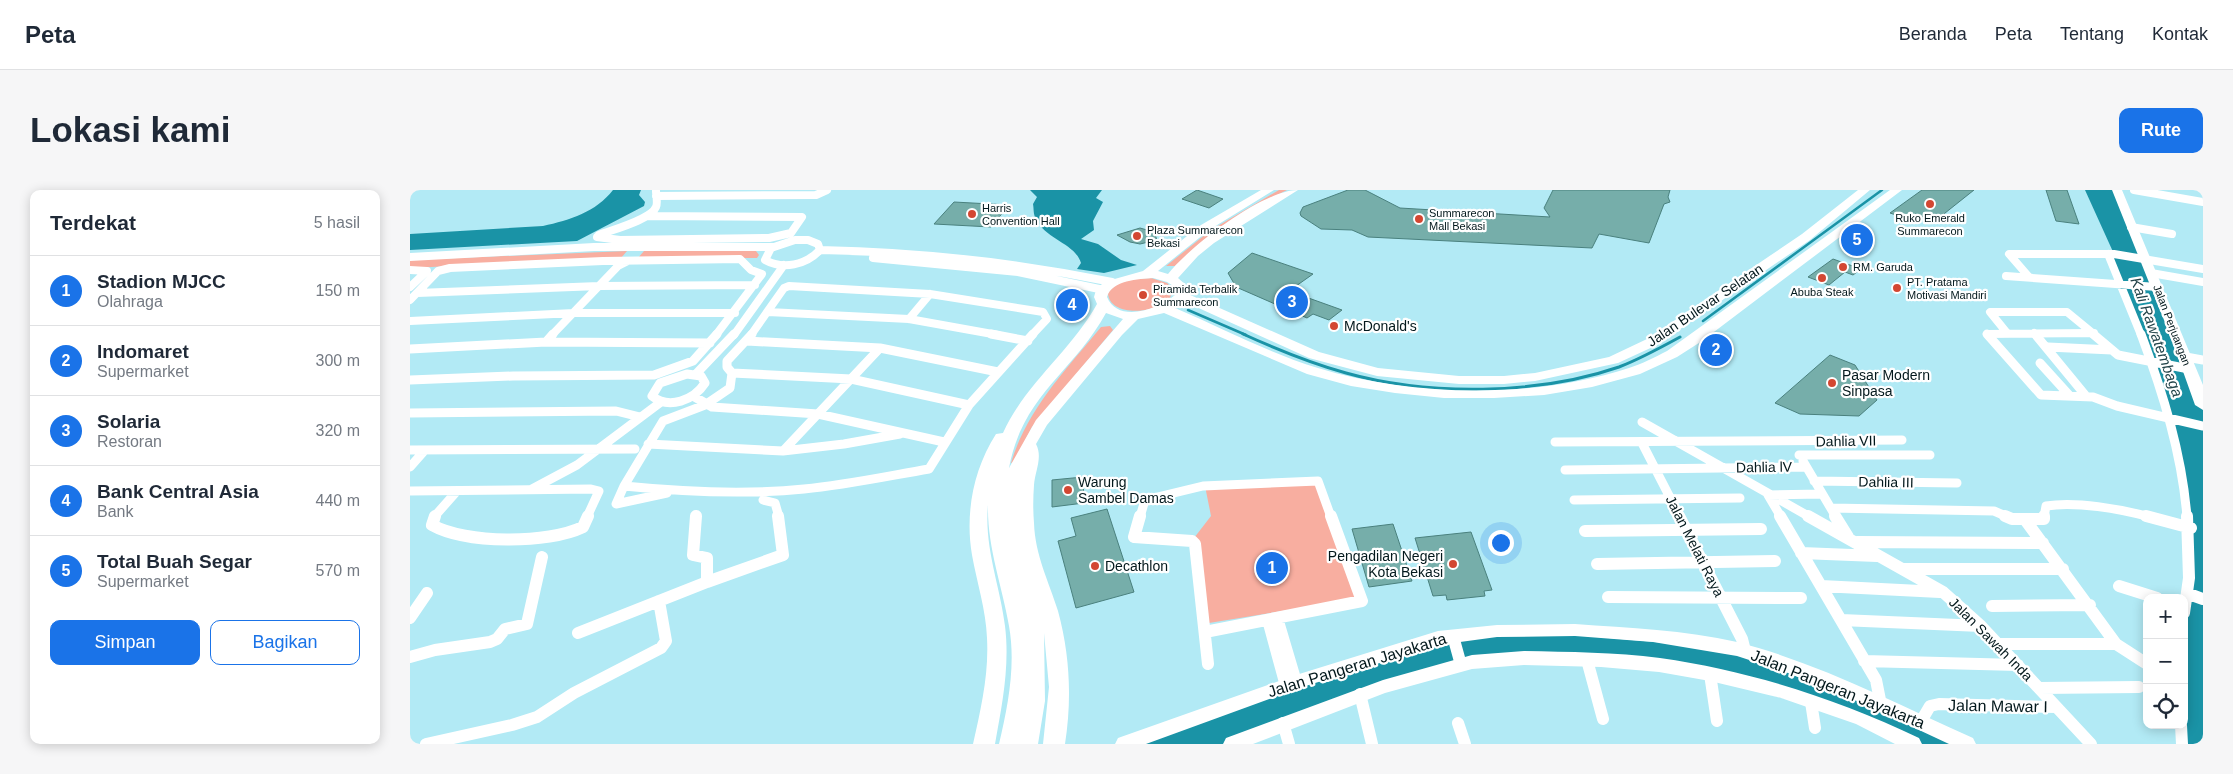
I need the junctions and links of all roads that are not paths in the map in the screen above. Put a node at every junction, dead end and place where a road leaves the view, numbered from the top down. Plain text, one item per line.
1 (712, 190) edge
2 (827, 190) edge
3 (1269, 190) edge
4 (1294, 190) edge
5 (1865, 190) edge
6 (1897, 190) edge
7 (2117, 190) edge
8 (2134, 190) edge
9 (656, 192) edge
10 (2203, 202) edge
11 (647, 216) junction
12 (2131, 227) junction
13 (608, 234) junction
14 (2172, 234) dead end
15 (594, 247) junction
16 (634, 247) junction
17 (644, 247) junction
18 (773, 247) junction
19 (584, 248) junction
20 (817, 253) junction
21 (2111, 254) junction
22 (410, 257) edge
23 (2140, 257) junction
24 (630, 260) junction
25 (1162, 261) junction
26 (619, 263) junction
27 (784, 265) junction
28 (1180, 267) junction
29 (2203, 269) edge
30 (410, 270) edge
31 (1147, 274) junction
32 (2006, 276) dead end
33 (2029, 277) junction
34 (1171, 279) junction
35 (2152, 282) junction
36 (2203, 282) edge
37 (2126, 283) junction
38 (755, 285) junction
39 (600, 286) junction
40 (410, 288) edge
41 (1107, 292) junction
42 (417, 293) junction
43 (930, 294) junction
44 (1182, 296) junction
45 (410, 300) edge
46 (1195, 303) junction
47 (1173, 311) junction
48 (768, 312) junction
49 (574, 313) junction
50 (735, 313) junction
51 (1135, 315) junction
52 (909, 319) junction
53 (410, 321) edge
54 (1091, 328) junction
55 (1117, 332) junction
56 (2007, 333) junction
57 (2034, 333) junction
58 (2094, 333) junction
59 (747, 341) junction
60 (1028, 341) junction
61 (546, 342) junction
62 (710, 343) junction
63 (2048, 347) junction
64 (880, 348) junction
65 (410, 349) edge
66 (2112, 350) junction
67 (2203, 360) edge
68 (2155, 362) junction
69 (2040, 363) dead end
70 (2185, 365) junction
71 (998, 372) junction
72 (732, 373) junction
73 (695, 375) junction
74 (851, 379) junction
75 (410, 380) edge
76 (2199, 386) edge
77 (2069, 395) junction
78 (693, 396) junction
79 (2086, 396) junction
80 (661, 402) junction
81 (706, 405) junction
82 (969, 405) junction
83 (2203, 405) edge
84 (410, 413) edge
85 (818, 414) junction
86 (1018, 416) junction
87 (640, 417) junction
88 (2169, 419) junction
89 (1642, 422) dead end
90 (2203, 426) edge
91 (1784, 431) dead end
92 (903, 433) junction
93 (1902, 440) dead end
94 (1791, 441) junction
95 (944, 442) junction
96 (1555, 442) dead end
97 (1642, 442) junction
98 (1678, 442) junction
99 (648, 444) junction
100 (1030, 444) junction
101 (600, 449) junction
102 (636, 449) dead end
103 (410, 450) edge
104 (425, 450) junction
105 (783, 451) junction
106 (1799, 455) junction
107 (1930, 455) dead end
108 (410, 467) edge
109 (1806, 467) junction
110 (1721, 468) junction
111 (1656, 469) junction
112 (1565, 470) dead end
113 (1814, 481) junction
114 (1957, 483) dead end
115 (624, 486) junction
116 (529, 490) junction
117 (410, 491) edge
118 (457, 491) junction
119 (675, 491) junction
120 (1822, 494) junction
121 (1768, 495) junction
122 (1740, 498) dead end
123 (1670, 499) junction
124 (763, 500) dead end
125 (1574, 500) dead end
126 (1003, 507) junction
127 (1831, 508) junction
128 (696, 516) dead end
129 (2026, 520) junction
130 (2191, 528) junction
131 (1761, 529) dead end
132 (1686, 530) junction
133 (1585, 531) dead end
134 (1852, 540) junction
135 (2043, 543) junction
136 (1801, 553) junction
137 (542, 557) dead end
138 (1880, 557) junction
139 (1775, 561) dead end
140 (1702, 562) junction
141 (1597, 564) dead end
142 (1901, 569) junction
143 (2063, 569) junction
144 (708, 582) junction
145 (1821, 586) junction
146 (2120, 586) dead end
147 (1943, 592) junction
148 (428, 593) dead end
149 (2145, 594) edge
150 (2195, 596) edge
151 (1608, 597) dead end
152 (1721, 598) junction
153 (1801, 598) dead end
154 (659, 601) junction
155 (2090, 605) junction
156 (1992, 606) dead end
157 (410, 618) edge
158 (1273, 619) junction
159 (1841, 620) junction
160 (1981, 626) junction
161 (1205, 632) junction
162 (578, 633) dead end
163 (1453, 636) junction
164 (1998, 644) junction
165 (2116, 644) junction
166 (1745, 651) junction
167 (410, 657) edge
168 (1587, 660) junction
169 (1864, 661) junction
170 (2143, 661) edge
171 (1208, 664) dead end
172 (1461, 665) junction
173 (2018, 665) junction
174 (1710, 674) junction
175 (1291, 684) junction
176 (2138, 687) dead end
177 (2039, 688) junction
178 (1360, 694) junction
179 (1811, 702) junction
180 (1881, 705) junction
181 (2056, 707) junction
182 (1603, 719) dead end
183 (1717, 721) dead end
184 (1283, 723) junction
185 (1458, 723) dead end
186 (1920, 723) junction
187 (1815, 728) dead end
188 (2181, 729) edge
189 (1059, 738) edge
190 (989, 740) edge
191 (426, 744) edge
192 (1010, 744) edge
193 (1027, 744) edge
194 (1032, 744) edge
195 (1124, 744) edge
196 (1232, 744) edge
197 (1289, 744) edge
198 (1372, 744) edge
199 (1465, 744) edge
200 (1913, 744) edge
201 (1967, 744) edge
202 (2091, 744) edge
203 (2182, 744) edge

1 - 9 street
2 - 9 street
3 - 25 main road
4 - 28 main road
5 - 46 main road, Jalan Bulevar Selatan
6 - 47 main road, Jalan Bulevar Selatan
7 - 12 main road, Jalan Perjuangan
8 - 10 street
9 - 11 street
11 - 13 street
11 - 13 street
12 - 14 street
12 - 23 main road, Jalan Perjuangan
13 - 15 street
13 - 19 street
15 - 16 street
15 - 19 street
16 - 17 street
16 - 26 street
17 - 18 street
17 - 24 street
18 - 20 street
18 - 27 street
19 - 22 street
20 - 27 street
20 - 41 street
21 - 23 street
21 - 33 street
21 - 37 street
23 - 29 street
23 - 35 main road, Jalan Perjuangan
24 - 26 street
24 - 38 street
25 - 28 main road
25 - 31 main road
26 - 39 street
26 - 42 street
27 - 73 street
28 - 34 main road
30 - 40 street
31 - 34 main road
31 - 41 main road
32 - 33 street
33 - 37 street
34 - 44 main road
35 - 36 street
35 - 37 street
35 - 70 main road, Jalan Perjuangan
37 - 68 street
38 - 39 street
38 - 50 street
39 - 42 street
39 - 49 street
41 - 51 main road
41 - 54 main road
42 - 45 street
43 - 48 street
43 - 52 street
43 - 60 street
44 - 46 main road, Jalan Bulevar Selatan
44 - 47 main road
46 - 47 main road
47 - 51 main road
48 - 52 street
48 - 59 street
49 - 50 street
49 - 53 street
49 - 61 street
50 - 62 street
51 - 55 main road
52 - 60 street
54 - 55 main road
54 - 86 main road
55 - 100 main road
56 - 57 street
56 - 58 street
56 - 77 street
57 - 58 street
57 - 63 street
58 - 66 street
59 - 64 street
59 - 72 street
60 - 71 street
61 - 62 street
61 - 65 street
62 - 75 street
63 - 66 street
63 - 79 street
64 - 71 street
64 - 74 street
66 - 68 street
67 - 70 street
68 - 70 street
68 - 88 street
69 - 77 street
70 - 76 main road, Jalan Perjuangan
71 - 82 street
72 - 74 street
72 - 81 street
73 - 78 street
73 - 80 street
74 - 82 street
74 - 85 street
76 - 83 main road, Jalan Perjuangan
77 - 79 street
78 - 80 street
78 - 81 street
79 - 88 street
80 - 87 street
81 - 85 street
81 - 99 street
82 - 95 street
84 - 87 street
85 - 92 street
85 - 105 street
86 - 126 main road
86 - 190 main road
87 - 101 street
88 - 90 street
88 - 130 street
89 - 98 street, Jalan Sawah Inda
91 - 94 street
92 - 95 street
92 - 105 street
93 - 94 street, Dahlia VII
94 - 98 street, Dahlia VII
94 - 106 street
95 - 119 street
96 - 97 street, Dahlia VII
97 - 98 street, Dahlia VII
97 - 111 street, Jalan Melati Raya
98 - 110 street, Jalan Sawah Inda
99 - 105 street
99 - 115 street
100 - 126 main road
100 - 189 main road
101 - 102 street
101 - 104 street
101 - 116 street
103 - 104 street
104 - 108 street
106 - 107 street
106 - 109 street
109 - 110 street, Dahlia lV
109 - 113 street
110 - 111 street, Dahlia lV
110 - 121 street, Jalan Sawah Inda
111 - 112 street, Dahlia lV
111 - 123 street, Jalan Melati Raya
113 - 114 street, Dahlia III
113 - 120 street
115 - 119 street
115 - 119 street
116 - 118 street
116 - 118 street
117 - 118 street
120 - 121 street
120 - 127 street
121 - 134 street, Jalan Sawah Inda
121 - 136 street
122 - 123 street
123 - 125 street
123 - 132 street, Jalan Melati Raya
124 - 144 street
126 - 192 main road
126 - 193 main road
127 - 129 street
127 - 134 street
128 - 144 street
129 - 130 street
129 - 135 street
130 - 150 street
131 - 132 street
132 - 133 street
132 - 140 street, Jalan Melati Raya
134 - 135 street
134 - 138 street, Jalan Sawah Inda
135 - 143 street
136 - 138 street
136 - 145 street
137 - 167 street
138 - 142 street, Jalan Sawah Inda
139 - 140 street
140 - 141 street
140 - 152 street, Jalan Melati Raya
142 - 143 street
142 - 147 street, Jalan Sawah Inda
143 - 155 street
144 - 154 street
145 - 147 street
145 - 159 street
146 - 149 street
147 - 160 street, Jalan Sawah Inda
148 - 157 street
151 - 152 street
152 - 153 street
152 - 166 street, Jalan Melati Raya
154 - 162 street
154 - 191 street
155 - 156 street
155 - 165 street
158 - 161 street
158 - 161 street
158 - 175 street
159 - 160 street
159 - 169 street
160 - 164 street, Jalan Sawah Inda
161 - 171 street
163 - 166 street, Jalan Pangeran Jayakarta
163 - 172 street
163 - 175 street, Jalan Pangeran Jayakarta
164 - 165 street
164 - 173 street, Jalan Sawah Inda
165 - 170 street
166 - 180 street, Jalan Pangeran Jayakarta
168 - 172 street
168 - 174 street
168 - 182 street
169 - 173 street
169 - 180 street
172 - 178 street
173 - 177 street, Jalan Sawah Inda
174 - 179 street
174 - 183 street
175 - 195 street, Jalan Pangeran Jayakarta
176 - 177 street
177 - 181 street, Jalan Sawah Inda
178 - 184 street
178 - 198 street
179 - 187 street
179 - 200 street
180 - 186 street, Jalan Pangeran Jayakarta
181 - 186 street, Jalan Mawar I
181 - 202 street, Jalan Sawah Inda
184 - 196 street
184 - 197 street
185 - 199 street
186 - 201 street, Jalan Pangeran Jayakarta
188 - 203 street
189 - 194 main road

